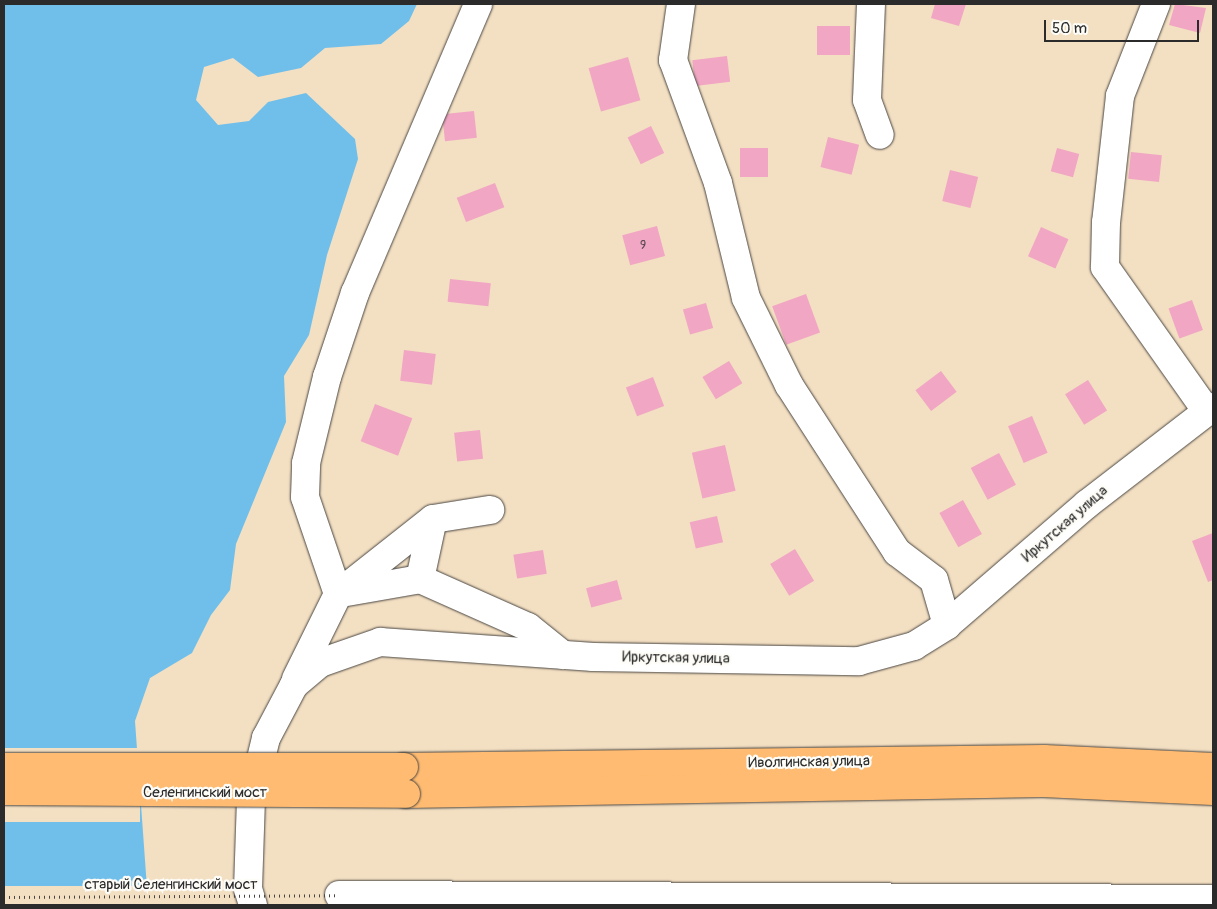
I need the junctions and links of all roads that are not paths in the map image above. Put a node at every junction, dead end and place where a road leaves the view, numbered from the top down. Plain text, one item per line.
1 (478, 4) edge
2 (681, 4) edge
3 (871, 4) edge
4 (1156, 4) edge
5 (880, 135) dead end
6 (1210, 408) edge
7 (490, 510) dead end
8 (432, 519) junction
9 (420, 579) junction
10 (338, 594) junction
11 (947, 625) junction
12 (563, 655) junction
13 (294, 685) junction
14 (1213, 766) edge
15 (4, 767) edge
16 (404, 767) joint
17 (4, 791) edge
18 (1213, 791) edge
19 (406, 794) joint
20 (339, 895) road end
21 (1213, 899) edge
22 (894, 903) edge
23 (253, 905) edge

1 - 10 street
2 - 11 street
3 - 5 street
4 - 6 street
6 - 11 street, Иркутская улица
7 - 8 street
8 - 9 street
8 - 10 street
9 - 10 street
9 - 12 street
10 - 13 street
11 - 12 street, Иркутская улица
12 - 13 street, Иркутская улица
13 - 23 street, Иркутская улица
14 - 16 main road, Иволгинская улица
15 - 16 main road, Селенгинский мост, bridge
17 - 19 main road, Селенгинский мост, bridge
18 - 19 main road, Иволгинская улица
20 - 22 street
21 - 22 street

